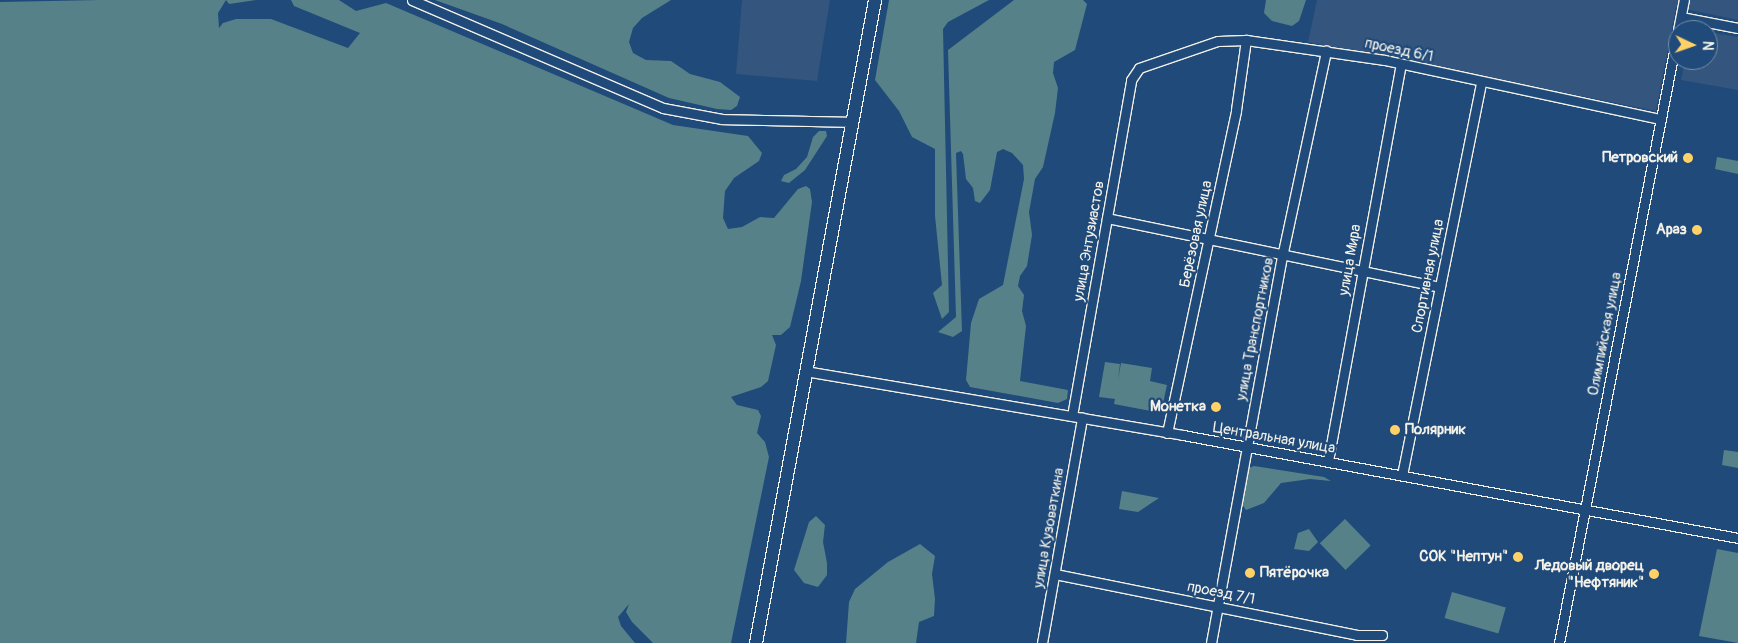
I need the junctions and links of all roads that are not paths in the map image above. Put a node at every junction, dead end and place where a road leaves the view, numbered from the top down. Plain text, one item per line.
1 (412, 0) edge
2 (875, 0) edge
3 (1684, 0) edge
4 (1681, 17) junction
5 (1680, 20) edge
6 (1738, 28) edge
7 (1246, 40) junction
8 (1326, 51) junction
9 (1401, 64) junction
10 (1670, 70) edge
11 (1135, 71) joint
12 (1481, 82) junction
13 (1660, 118) junction
14 (852, 122) junction
15 (1107, 218) junction
16 (1209, 238) junction
17 (1283, 252) junction
18 (1362, 268) junction
19 (1440, 287) junction
20 (805, 371) junction
21 (1072, 416) junction
22 (1082, 418) junction
23 (1167, 433) junction
24 (1247, 447) junction
25 (1328, 462) junction
26 (1402, 475) junction
27 (1585, 509) junction
28 (1738, 538) edge
29 (1055, 574) junction
30 (1218, 607) junction
31 (1382, 635) dead end
32 (756, 643) edge
33 (1042, 643) edge
34 (1211, 643) edge
35 (1559, 643) edge

1 - 14 street
2 - 14 highway
3 - 4 street, Олимпийская улица
4 - 5 street, Олимпийская улица
4 - 6 street
7 - 8 street, проезд 6/1
7 - 11 street, проезд 6/1
7 - 16 street, Берёзовая улица
8 - 9 street, проезд 6/1
8 - 17 street, улица Транспортников
9 - 12 street, проезд 6/1
9 - 18 street, улица Мира
10 - 13 street, Олимпийская улица
11 - 15 street, улица Энтузиастов
12 - 13 street, проезд 6/1
12 - 19 street, Спортивная улица
13 - 27 street, Олимпийская улица
14 - 20 highway
15 - 16 street
15 - 21 street, улица Энтузиастов
16 - 17 street
16 - 23 street, Берёзовая улица
17 - 18 street
17 - 24 street, улица Транспортников
18 - 19 street
18 - 25 street, улица Мира
19 - 26 street, Спортивная улица
20 - 21 street, Центральная улица
20 - 32 highway
21 - 22 street, Центральная улица
22 - 23 street, Центральная улица
22 - 29 street, улица Кузоваткина
23 - 24 street, Центральная улица
24 - 25 street, Центральная улица
24 - 30 street, улица Транспортников
25 - 26 street, Центральная улица
26 - 27 street, Центральная улица
27 - 28 street, Центральная улица
27 - 35 street, Олимпийская улица
29 - 30 street, проезд 7/1
29 - 33 street, улица Кузоваткина
30 - 31 street, проезд 7/1
30 - 34 street, улица Транспортников

